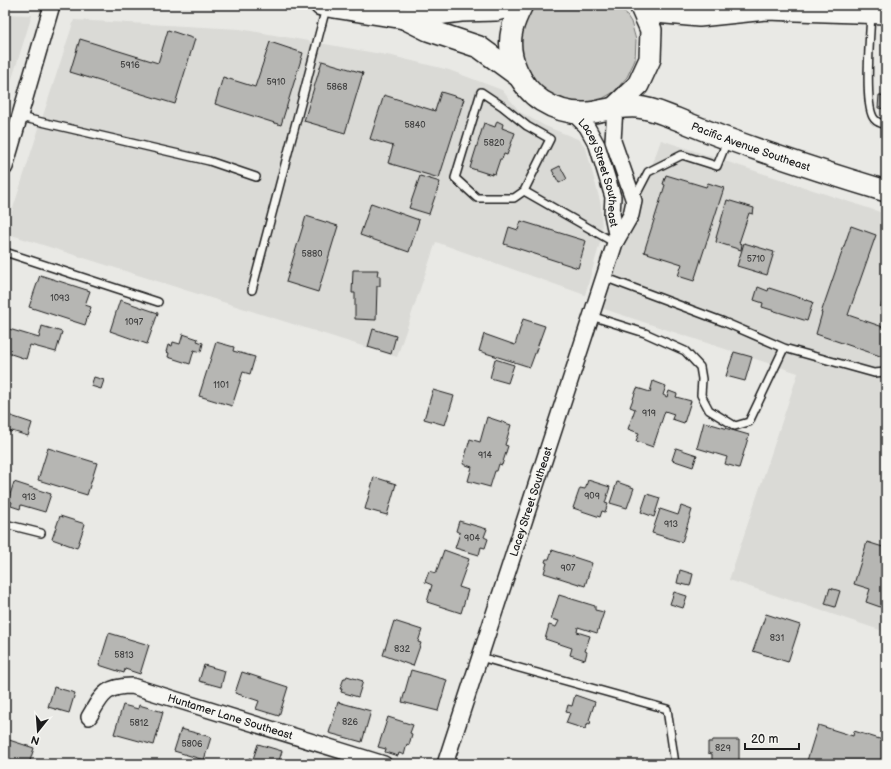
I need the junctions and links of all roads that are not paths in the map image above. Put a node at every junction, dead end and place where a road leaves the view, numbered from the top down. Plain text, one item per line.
1 (52, 5) edge
2 (324, 5) edge
3 (515, 5) edge
4 (522, 5) edge
5 (641, 5) edge
6 (788, 7) edge
7 (878, 13) edge
8 (404, 18) junction
9 (520, 77) junction
10 (615, 107) junction
11 (572, 112) junction
12 (20, 117) junction
13 (886, 125) edge
14 (728, 139) junction
15 (5, 167) edge
16 (256, 177) dead end
17 (524, 191) junction
18 (886, 191) edge
19 (634, 201) junction
20 (616, 241) junction
21 (5, 252) edge
22 (604, 277) junction
23 (252, 290) dead end
24 (158, 302) dead end
25 (886, 304) edge
26 (886, 310) edge
27 (591, 316) junction
28 (784, 348) junction
29 (886, 372) edge
30 (5, 524) edge
31 (41, 533) dead end
32 (480, 657) junction
33 (89, 717) dead end
34 (384, 764) edge
35 (445, 764) edge
36 (675, 764) edge

1 - 12 street
2 - 8 main road
2 - 23 lane
3 - 8 main road
4 - 9 main road
5 - 6 main road
5 - 10 main road
6 - 7 main road
7 - 13 lane
8 - 9 main road
9 - 11 main road, Pacific Avenue Southeast
10 - 11 main road, Pacific Avenue Southeast
10 - 14 main road, Pacific Avenue Southeast
10 - 19 street
11 - 20 street, Lacey Street Southeast
12 - 15 street
12 - 16 lane
14 - 18 main road, Pacific Avenue Southeast
14 - 19 lane
17 - 17 lane
17 - 20 lane
19 - 20 street, Lacey Street Southeast
20 - 22 street, Lacey Street Southeast
21 - 24 lane
22 - 27 street, Lacey Street Southeast
22 - 28 lane
25 - 26 lane
27 - 28 lane
27 - 32 street, Lacey Street Southeast
28 - 29 lane
30 - 31 lane
32 - 35 street, Lacey Street Southeast
32 - 36 lane
33 - 34 street, Huntamer Lane Southeast

